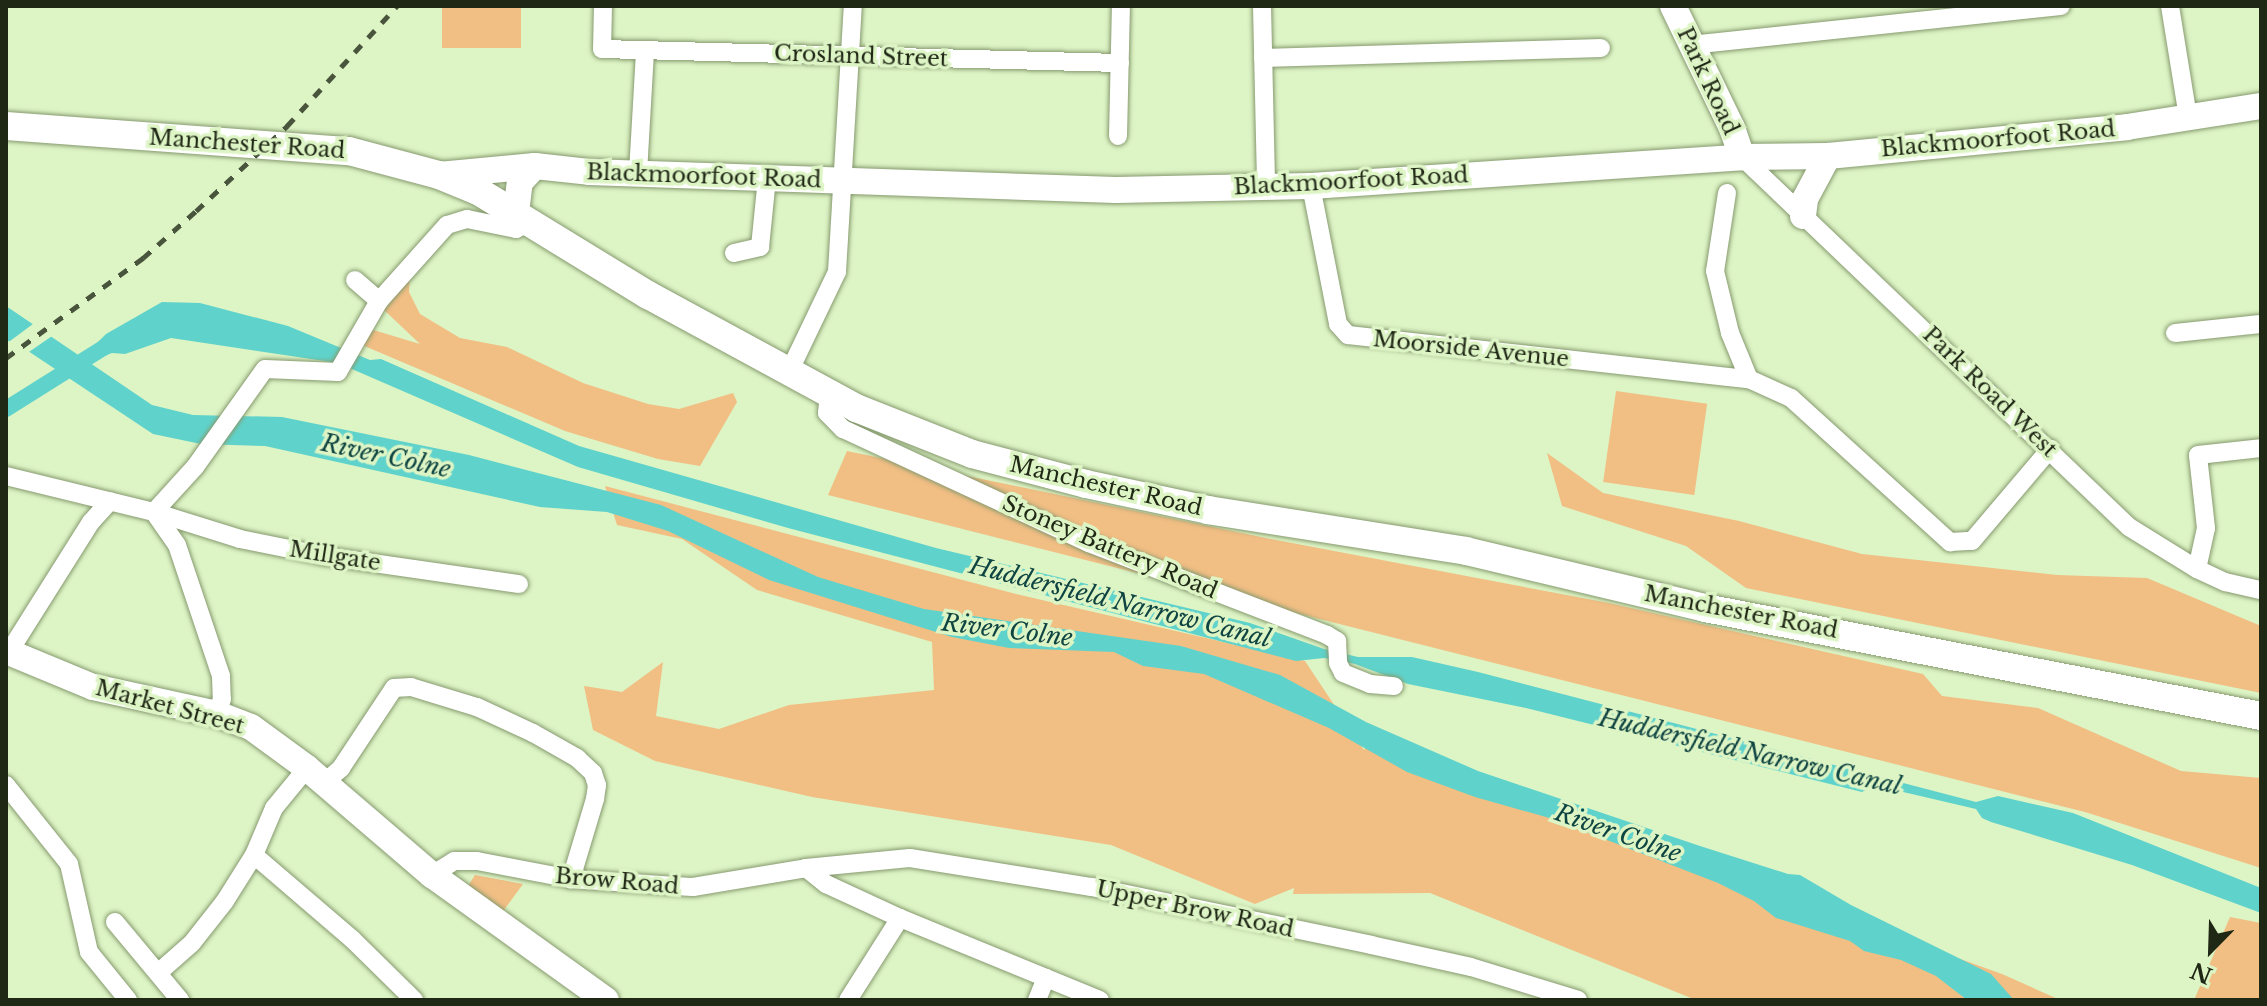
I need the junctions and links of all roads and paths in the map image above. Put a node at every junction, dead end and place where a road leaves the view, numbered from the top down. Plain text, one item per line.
1 (603, 6) edge
2 (853, 6) edge
3 (1262, 6) edge
4 (1673, 6) edge
5 (2061, 6) edge
6 (2170, 6) edge
7 (1121, 8) edge
8 (1984, 9) edge
9 (1690, 45) junction
10 (1601, 48) dead end
11 (645, 50) junction
12 (851, 56) junction
13 (1263, 58) junction
14 (1120, 63) junction
15 (2261, 106) edge
16 (2188, 117) junction
17 (6, 126) edge
18 (1118, 136) dead end
19 (1828, 156) junction
20 (1742, 157) junction
21 (535, 166) junction
22 (638, 173) junction
23 (439, 175) junction
24 (767, 178) junction
25 (845, 182) junction
26 (1266, 186) junction
27 (1311, 186) junction
28 (1727, 193) dead end
29 (1803, 216) junction
30 (523, 218) junction
31 (734, 253) dead end
32 (355, 280) dead end
33 (379, 301) junction
34 (2261, 324) edge
35 (2175, 333) dead end
36 (789, 372) junction
37 (1749, 379) junction
38 (829, 394) junction
39 (2261, 448) edge
40 (2050, 449) junction
41 (6, 476) edge
42 (110, 501) junction
43 (154, 512) junction
44 (2197, 569) junction
45 (519, 584) dead end
46 (2261, 590) edge
47 (8, 652) edge
48 (1394, 686) dead end
49 (217, 714) junction
50 (2261, 716) edge
51 (315, 775) junction
52 (6, 785) edge
53 (254, 855) junction
54 (806, 868) junction
55 (432, 875) junction
56 (571, 879) junction
57 (900, 918) junction
58 (115, 922) dead end
59 (158, 973) junction
60 (1046, 978) junction
61 (128, 1000) edge
62 (180, 1000) edge
63 (414, 1000) edge
64 (606, 1000) edge
65 (848, 1000) edge
66 (1037, 1000) edge
67 (1100, 1000) edge
68 (1578, 1000) edge

1 - 11 street, Crosland Street
2 - 12 street
3 - 13 street
4 - 9 street, Park Road
5 - 8 street
6 - 16 street
7 - 14 street
8 - 9 street
9 - 20 street, Park Road
10 - 13 street
11 - 12 street, Crosland Street
11 - 22 street
12 - 14 street, Crosland Street
12 - 25 street
13 - 26 street
14 - 18 street
15 - 16 street, Blackmoorfoot Road
16 - 19 street, Blackmoorfoot Road
17 - 23 main road, Manchester Road
19 - 20 street, Blackmoorfoot Road
19 - 29 street
20 - 27 street, Blackmoorfoot Road
20 - 29 street, Park Road West
21 - 22 street, Blackmoorfoot Road
21 - 23 street, Blackmoorfoot Road
21 - 30 street
22 - 24 street, Blackmoorfoot Road
23 - 30 main road, Manchester Road
24 - 25 street, Blackmoorfoot Road
24 - 31 street
25 - 26 street, Blackmoorfoot Road
25 - 36 street
26 - 27 street, Blackmoorfoot Road
27 - 37 street, Moorside Avenue
28 - 37 street
29 - 40 street, Park Road West
30 - 33 street
30 - 36 main road, Manchester Road
32 - 33 street
33 - 43 street
34 - 35 street
36 - 38 main road, Manchester Road
37 - 40 street, Moorside Avenue
38 - 48 street, Stoney Battery Road
38 - 50 main road, Manchester Road
39 - 44 street
40 - 44 street, Park Road West
41 - 42 street, Millgate
42 - 43 street, Millgate
42 - 47 street
43 - 45 street, Millgate
43 - 49 street
44 - 46 street, Park Road West
47 - 49 street, Market Street
49 - 51 street, Market Street
51 - 53 street
51 - 55 street, Market Street
51 - 56 street
52 - 61 street
53 - 59 street
53 - 63 street
54 - 56 street, Brow Road
54 - 57 street
54 - 68 street, Upper Brow Road
55 - 56 street, Brow Road
55 - 64 street, Market Street
57 - 60 street
57 - 65 street
58 - 59 street
59 - 62 street
60 - 66 street
60 - 67 street

